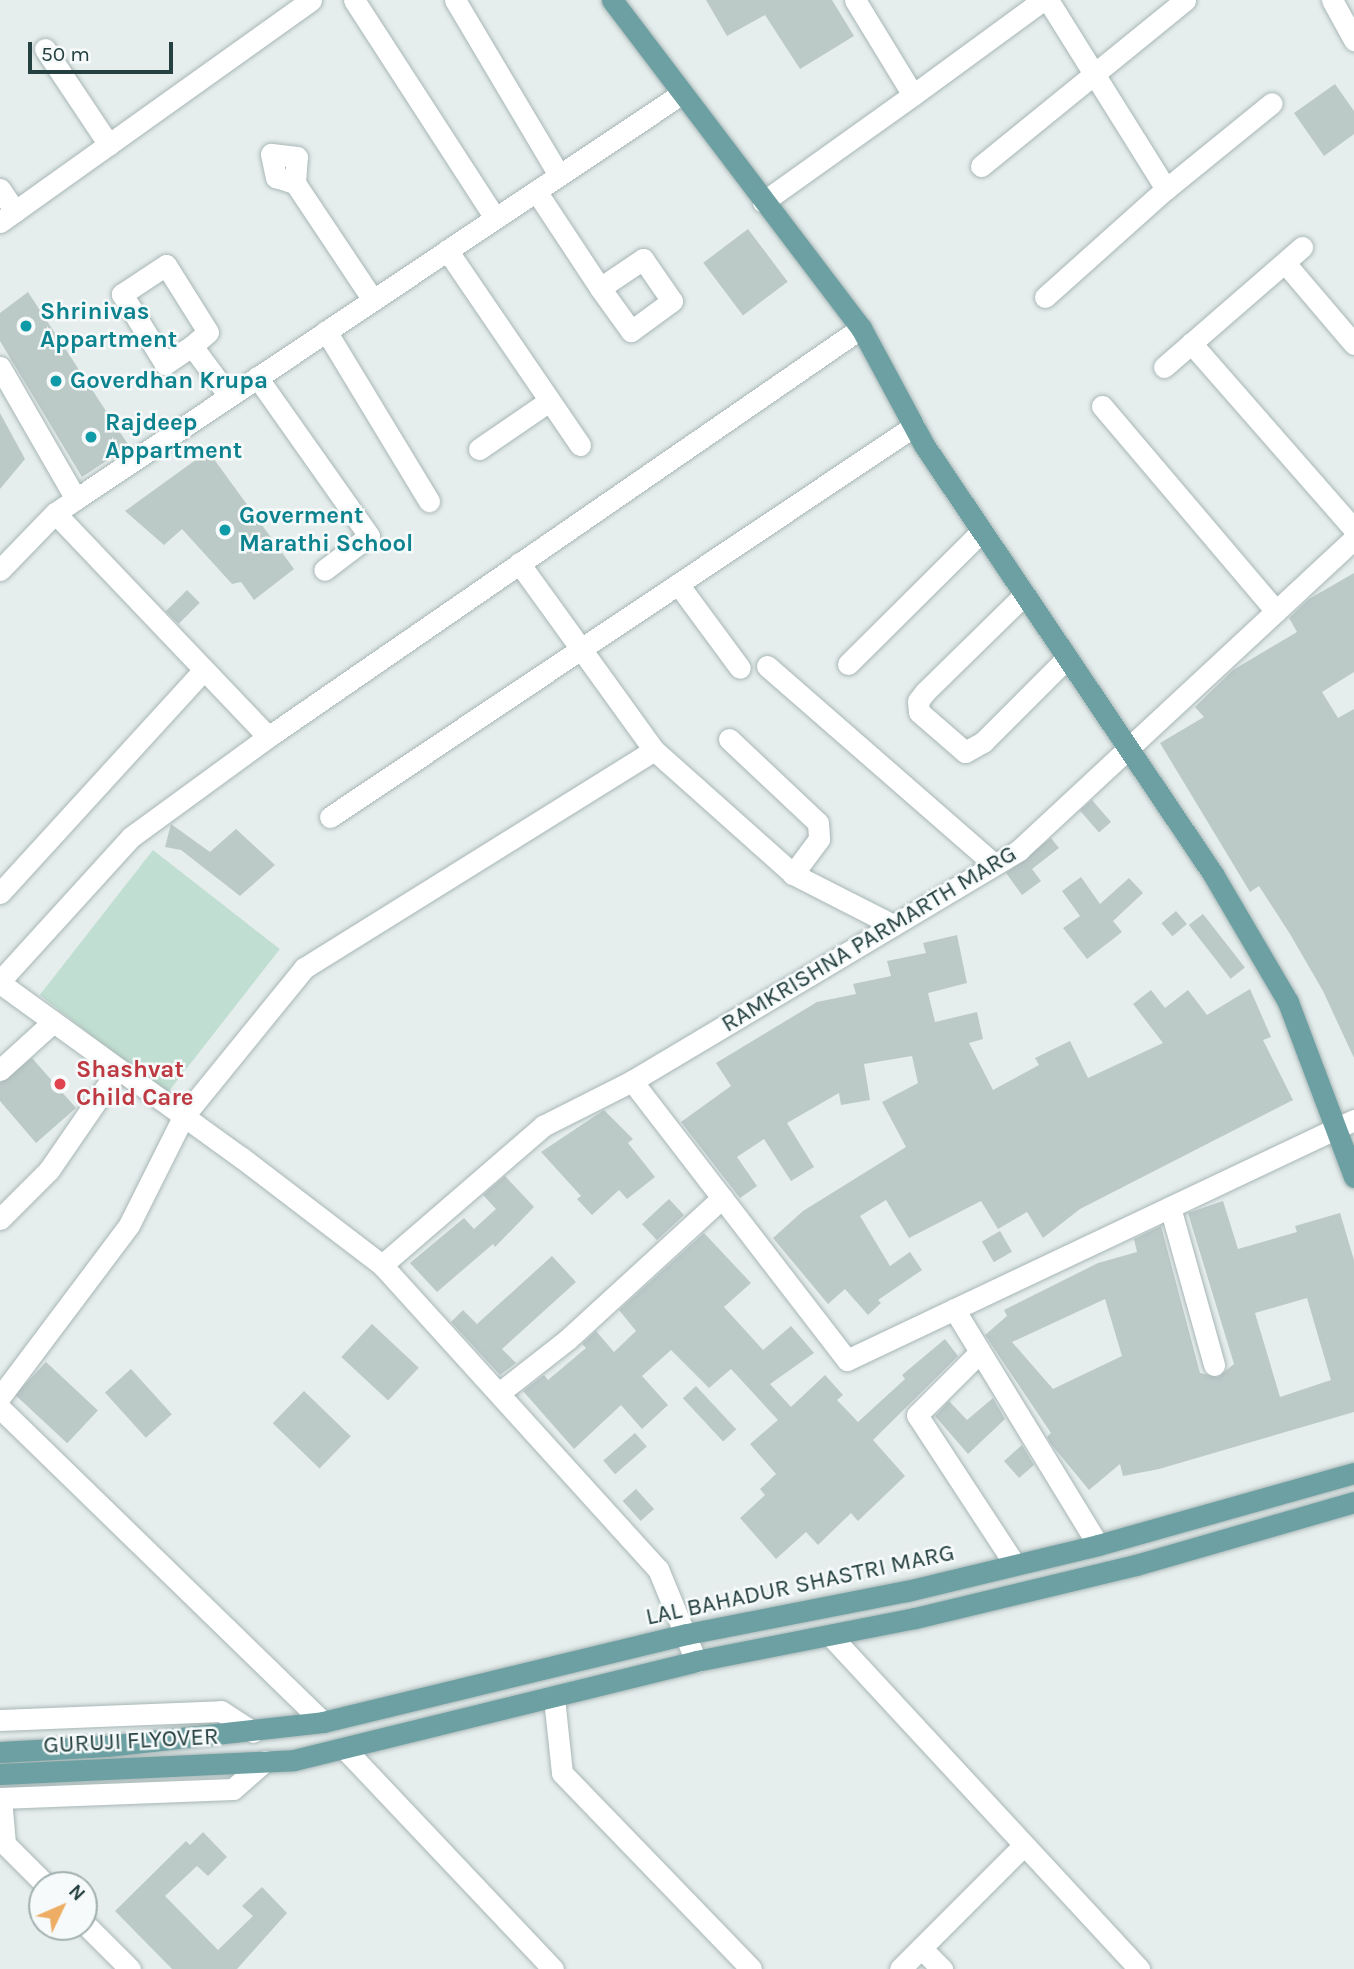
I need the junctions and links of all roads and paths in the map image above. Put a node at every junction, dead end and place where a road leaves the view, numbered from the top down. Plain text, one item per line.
1 (354, 0) edge
2 (455, 0) edge
3 (612, 0) edge
4 (855, 0) edge
5 (1042, 0) edge
6 (1048, 0) edge
7 (1185, 0) edge
8 (1332, 0) edge
9 (308, 1) edge
10 (1354, 40) edge
11 (44, 49) dead end
12 (1093, 72) junction
13 (681, 94) junction
14 (913, 95) junction
15 (1272, 103) dead end
16 (109, 145) junction
17 (981, 166) dead end
18 (559, 175) junction
19 (295, 183) dead end
20 (0, 189) edge
21 (1166, 190) junction
22 (536, 191) junction
23 (763, 202) junction
24 (8, 217) edge
25 (495, 218) junction
26 (1302, 247) dead end
27 (447, 250) junction
28 (1284, 263) junction
29 (600, 288) dead end
30 (1045, 297) dead end
31 (373, 300) junction
32 (860, 328) junction
33 (327, 331) junction
34 (1191, 343) junction
35 (1354, 345) edge
36 (192, 346) junction
37 (0, 367) edge
38 (1164, 367) dead end
39 (257, 377) junction
40 (229, 396) junction
41 (549, 401) junction
42 (1102, 405) dead end
43 (914, 426) junction
44 (580, 445) dead end
45 (479, 449) dead end
46 (76, 499) junction
47 (429, 501) dead end
48 (55, 513) junction
49 (1354, 529) edge
50 (981, 531) junction
51 (1354, 539) edge
52 (520, 563) junction
53 (324, 569) dead end
54 (0, 570) edge
55 (678, 584) junction
56 (1024, 595) junction
57 (1276, 611) junction
58 (581, 649) junction
59 (1066, 659) junction
60 (848, 664) dead end
61 (767, 666) dead end
62 (740, 668) dead end
63 (203, 671) junction
64 (268, 737) junction
65 (729, 739) dead end
66 (1128, 748) junction
67 (654, 750) junction
68 (330, 817) dead end
69 (994, 864) junction
70 (793, 874) junction
71 (0, 893) edge
72 (893, 925) junction
73 (0, 982) edge
74 (53, 1022) junction
75 (0, 1070) edge
76 (117, 1070) junction
77 (632, 1081) junction
78 (183, 1117) junction
79 (1345, 1124) edge
80 (1354, 1177) edge
81 (722, 1198) junction
82 (1170, 1207) junction
83 (0, 1219) edge
84 (382, 1265) junction
85 (954, 1309) junction
86 (980, 1352) junction
87 (1214, 1365) dead end
88 (499, 1394) junction
89 (0, 1397) edge
90 (0, 1408) edge
91 (1354, 1473) edge
92 (1354, 1502) edge
93 (1098, 1545) junction
94 (1015, 1565) junction
95 (687, 1634) junction
96 (830, 1635) junction
97 (696, 1661) junction
98 (554, 1698) junction
99 (0, 1720) edge
100 (323, 1722) junction
101 (253, 1732) junction
102 (344, 1748) junction
103 (0, 1752) edge
104 (265, 1761) junction
105 (0, 1774) edge
106 (0, 1798) edge
107 (1024, 1845) junction
108 (32, 1871) edge
109 (98, 1937) edge
110 (921, 1948) junction
111 (130, 1969) edge
112 (553, 1969) edge
113 (751, 1969) edge
114 (900, 1969) edge
115 (942, 1969) edge
116 (1139, 1969) edge

1 - 25 street
2 - 18 street
3 - 13 main road
4 - 14 street
5 - 14 street
6 - 12 street
7 - 12 street
8 - 10 street
9 - 16 street
11 - 16 street
12 - 17 street
12 - 21 street
13 - 18 street
13 - 23 main road
14 - 23 street
15 - 21 street
16 - 24 street
18 - 22 street
19 - 31 street
20 - 24 street
21 - 30 street
22 - 25 street
22 - 29 street
23 - 32 main road
25 - 27 street
26 - 28 street
27 - 31 street
27 - 41 street
28 - 34 street
28 - 35 street
31 - 33 street
32 - 43 main road
32 - 52 street
33 - 39 street
33 - 47 street
34 - 38 street
34 - 49 street
36 - 36 street
36 - 40 street
37 - 46 street
39 - 40 street
39 - 53 street
40 - 46 street
41 - 44 street
41 - 45 street
42 - 57 street
43 - 50 main road
43 - 55 street
46 - 48 street
48 - 54 street
48 - 63 street
50 - 56 main road
50 - 60 street
51 - 57 street, RAMKRISHNA PARMARTH MARG
52 - 58 street
52 - 64 street
55 - 58 street
55 - 62 street
56 - 59 main road
56 - 59 street
57 - 66 street, RAMKRISHNA PARMARTH MARG
58 - 67 street
58 - 68 street
59 - 66 main road
61 - 69 street
63 - 64 street
63 - 71 street
64 - 73 street
65 - 70 street
66 - 69 street, RAMKRISHNA PARMARTH MARG
66 - 79 main road
67 - 70 street
67 - 78 street
69 - 72 street, RAMKRISHNA PARMARTH MARG
70 - 72 street
72 - 77 street, RAMKRISHNA PARMARTH MARG
73 - 74 street
74 - 75 street
74 - 76 street
76 - 78 street
76 - 83 street
77 - 81 street
77 - 84 street, RAMKRISHNA PARMARTH MARG
78 - 84 street
78 - 89 street
79 - 80 main road
79 - 82 street
81 - 85 street
81 - 88 street
82 - 85 street
82 - 87 street
84 - 88 street
85 - 86 street
86 - 93 street
86 - 94 street
88 - 95 street
90 - 100 street
91 - 93 main road, LAL BAHADUR SHASTRI MARG
92 - 96 main road
93 - 94 main road, LAL BAHADUR SHASTRI MARG
94 - 95 main road, LAL BAHADUR SHASTRI MARG
95 - 97 street
95 - 100 main road, LAL BAHADUR SHASTRI MARG
96 - 97 main road
96 - 107 street
97 - 98 main road
98 - 102 main road
98 - 113 street
99 - 101 street
100 - 101 main road, LAL BAHADUR SHASTRI MARG
101 - 103 main road, GURUJI FLYOVER
102 - 104 main road
102 - 112 street
104 - 105 main road, GURUJI FLYOVER
104 - 106 street
106 - 108 street
107 - 110 street
107 - 116 street
109 - 111 street
110 - 114 street
110 - 115 street

